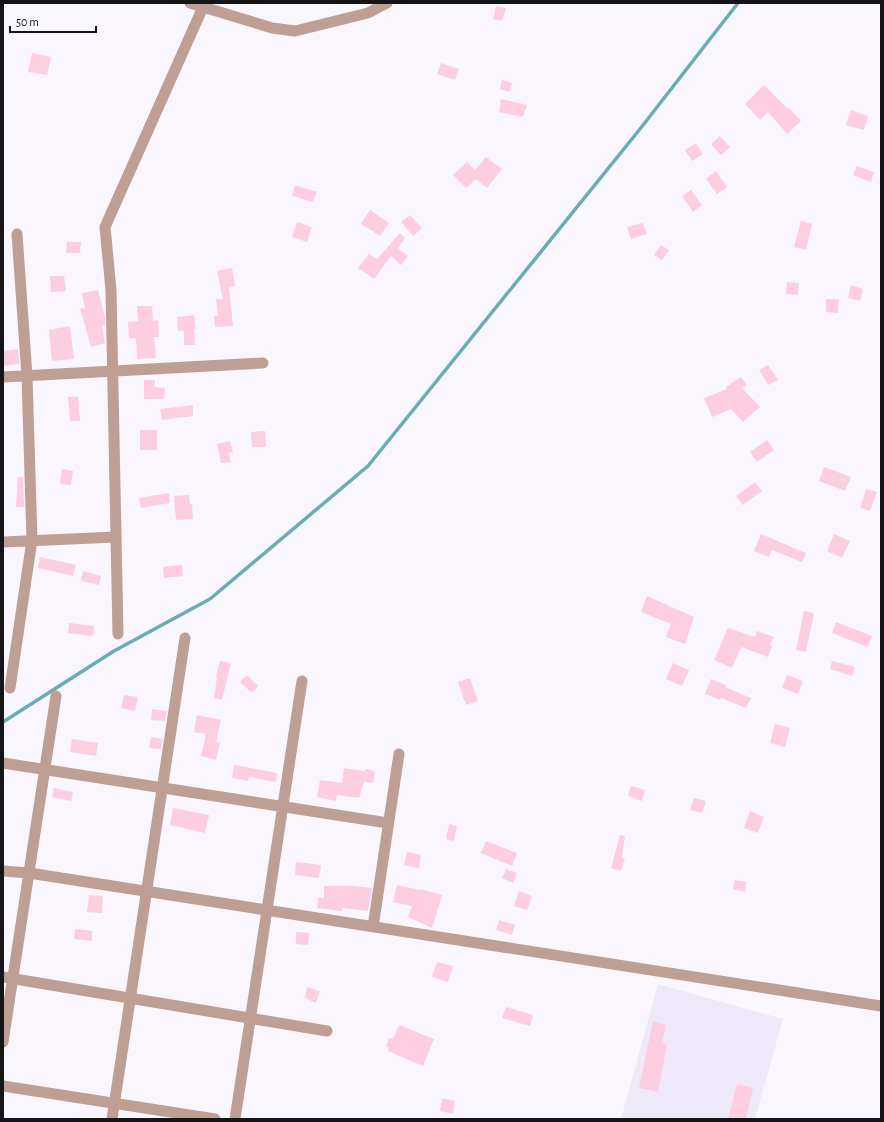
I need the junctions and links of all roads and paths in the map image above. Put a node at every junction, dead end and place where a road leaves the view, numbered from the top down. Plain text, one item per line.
1 (190, 3) edge
2 (387, 3) edge
3 (203, 7) junction
4 (17, 234) dead end
5 (263, 363) dead end
6 (112, 371) junction
7 (27, 376) junction
8 (3, 377) edge
9 (116, 538) junction
10 (32, 540) junction
11 (3, 542) edge
12 (118, 634) dead end
13 (185, 638) dead end
14 (302, 681) dead end
15 (10, 688) dead end
16 (56, 696) dead end
17 (399, 754) dead end
18 (3, 763) edge
19 (45, 769) junction
20 (162, 788) junction
21 (283, 806) junction
22 (388, 823) junction
23 (3, 871) edge
24 (29, 873) junction
25 (147, 891) junction
26 (267, 910) junction
27 (373, 927) junction
28 (8, 978) edge
29 (131, 998) junction
30 (881, 1006) edge
31 (250, 1018) junction
32 (327, 1031) dead end
33 (3, 1042) edge
34 (3, 1086) edge
35 (115, 1103) junction
36 (112, 1119) edge
37 (215, 1119) edge
38 (235, 1119) edge

1 - 3 street
2 - 3 street
3 - 6 street
4 - 7 street
5 - 6 street
6 - 7 street
6 - 9 street
7 - 8 street
7 - 10 street
9 - 10 street
9 - 12 street
10 - 11 street
10 - 15 street
13 - 20 street
14 - 21 street
16 - 19 street
17 - 22 street
18 - 19 street
19 - 20 street
19 - 24 street
20 - 21 street
20 - 25 street
21 - 22 street
21 - 26 street
22 - 27 street
23 - 24 street
24 - 25 street
24 - 28 street
25 - 26 street
25 - 29 street
26 - 27 street
26 - 31 street
27 - 30 street
28 - 29 street
28 - 33 street
29 - 31 street
29 - 35 street
31 - 32 street
31 - 38 street
34 - 35 street
35 - 36 street
35 - 37 street

